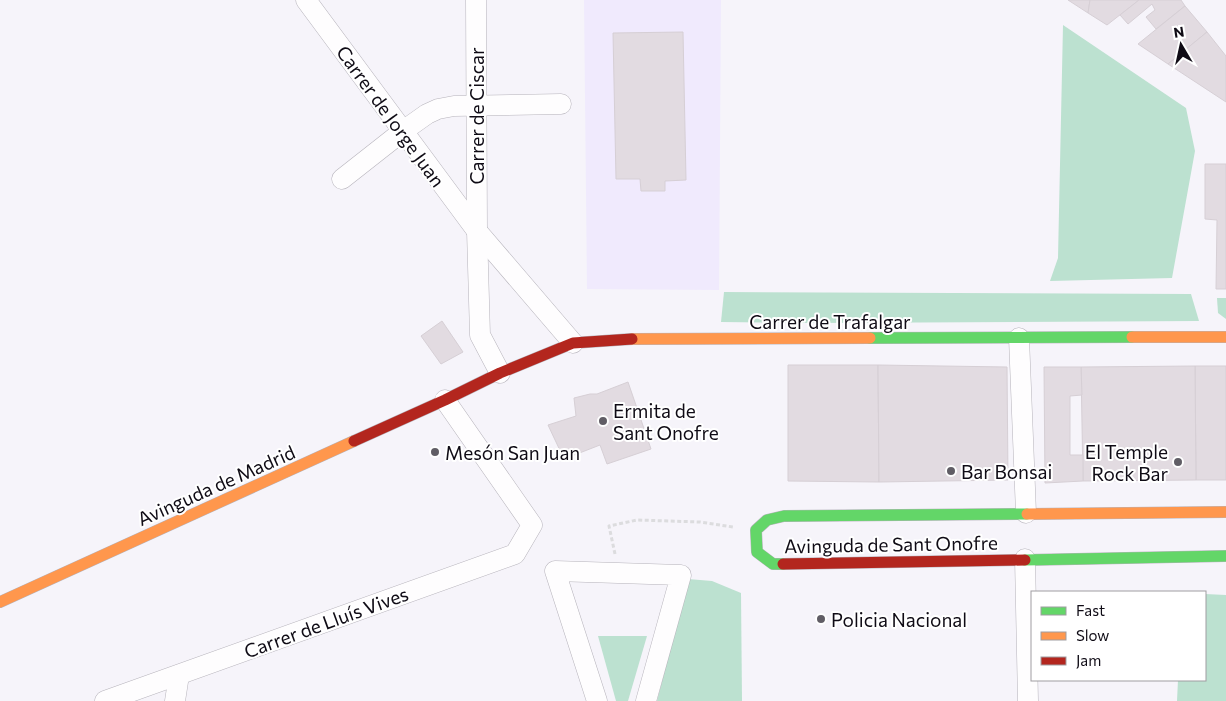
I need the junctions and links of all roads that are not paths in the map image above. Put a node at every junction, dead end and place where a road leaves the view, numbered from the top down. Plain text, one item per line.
1 (306, 0) edge
2 (476, 0) edge
3 (561, 104) dead end
4 (476, 106) junction
5 (403, 132) junction
6 (342, 179) dead end
7 (477, 232) junction
8 (1226, 337) edge
9 (1019, 338) junction
10 (573, 343) junction
11 (500, 374) junction
12 (446, 400) junction
13 (1226, 512) edge
14 (1026, 513) junction
15 (1226, 556) edge
16 (1025, 559) junction
17 (0, 602) edge
18 (179, 674) junction
19 (105, 701) edge
20 (174, 701) edge
21 (597, 701) edge
22 (646, 701) edge
23 (1028, 701) edge

1 - 5 street, Carrer de Jorge Juan
2 - 4 street, Carrer de Ciscar
3 - 4 street
4 - 5 street
4 - 7 street, Carrer de Ciscar
5 - 6 street
5 - 7 street, Carrer de Jorge Juan
7 - 10 street, Carrer de Jorge Juan
7 - 11 street, Carrer de Ciscar
8 - 9 street, Carrer de Trafalgar
9 - 10 street, Carrer de Trafalgar
9 - 14 street
10 - 11 street, Carrer de Trafalgar
11 - 12 street, Carrer de Trafalgar
12 - 17 street, Avinguda de Madrid
12 - 18 street, Carrer de Lluís Vives
13 - 14 street, Avinguda de Sant Onofre
14 - 16 street, Avinguda de Sant Onofre
15 - 16 street, Avinguda de Sant Onofre
16 - 23 street
18 - 19 street, Carrer de Lluís Vives
18 - 20 street
21 - 22 street

